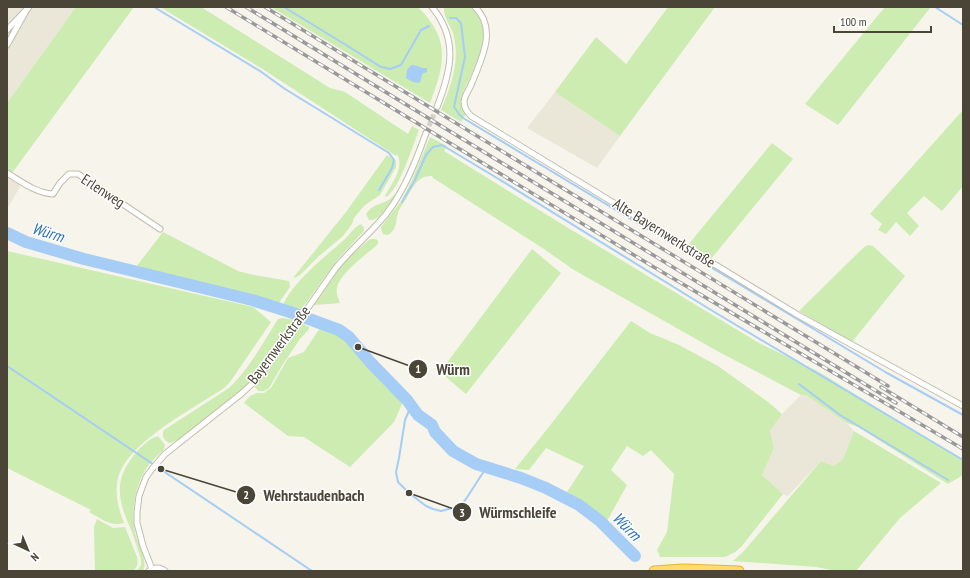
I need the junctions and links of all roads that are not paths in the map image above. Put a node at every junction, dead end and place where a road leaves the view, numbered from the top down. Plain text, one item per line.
1 (432, 7) edge
2 (475, 7) edge
3 (27, 9) edge
4 (7, 30) edge
5 (7, 45) edge
6 (437, 107) tunnel mouth
7 (426, 133) tunnel mouth
8 (7, 173) edge
9 (160, 229) dead end
10 (963, 406) edge
11 (151, 570) edge
12 (165, 571) edge
13 (654, 571) edge
14 (739, 571) edge

1 - 6 street
2 - 10 street, Alte Bayernwerkstraße
3 - 4 street
3 - 5 street
7 - 11 street, Bayernwerkstraße
8 - 9 street, Erlenweg
11 - 12 street, Bayernwerkstraße
13 - 14 highway

